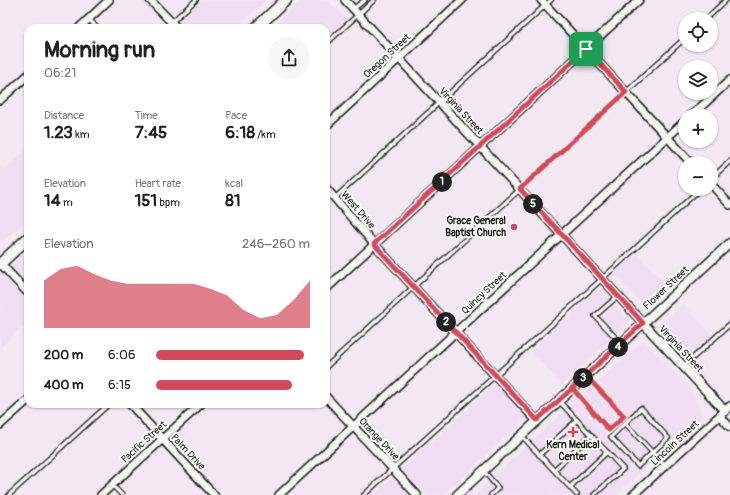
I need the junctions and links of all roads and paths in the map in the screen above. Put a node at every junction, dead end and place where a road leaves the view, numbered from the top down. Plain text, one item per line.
1 (109, 0) edge
2 (150, 0) edge
3 (196, 0) edge
4 (286, 0) edge
5 (345, 0) edge
6 (365, 0) edge
7 (374, 0) edge
8 (462, 0) edge
9 (639, 0) edge
10 (726, 0) edge
11 (546, 2) edge
12 (356, 12) junction
13 (713, 12) edge
14 (89, 19) junction
15 (172, 22) junction
16 (83, 24) edge
17 (93, 24) edge
18 (170, 24) edge
19 (260, 24) edge
20 (330, 40) edge
21 (678, 44) edge
22 (586, 49) junction
23 (399, 58) junction
24 (24, 79) edge
25 (730, 80) edge
26 (626, 92) junction
27 (0, 100) edge
28 (440, 102) junction
29 (700, 108) edge
30 (330, 122) edge
31 (678, 128) edge
32 (668, 137) junction
33 (480, 146) junction
34 (686, 156) edge
35 (730, 161) edge
36 (718, 172) edge
37 (520, 189) junction
38 (330, 192) edge
39 (718, 192) edge
40 (692, 196) edge
41 (335, 198) junction
42 (730, 205) edge
43 (562, 235) junction
44 (24, 242) edge
45 (730, 243) edge
46 (374, 244) junction
47 (0, 263) edge
48 (603, 279) junction
49 (330, 285) edge
50 (414, 286) junction
51 (24, 289) edge
52 (618, 296) junction
53 (643, 323) junction
54 (730, 324) edge
55 (456, 332) junction
56 (621, 343) junction
57 (330, 363) edge
58 (684, 367) junction
59 (495, 375) junction
60 (586, 376) junction
61 (572, 388) junction
62 (330, 401) edge
63 (559, 401) junction
64 (24, 404) edge
65 (105, 408) edge
66 (134, 408) edge
67 (197, 408) edge
68 (725, 411) edge
69 (537, 420) junction
70 (577, 420) junction
71 (625, 423) junction
72 (0, 425) edge
73 (353, 427) junction
74 (730, 427) edge
75 (521, 435) junction
76 (591, 435) junction
77 (163, 439) junction
78 (607, 452) junction
79 (652, 452) junction
80 (539, 455) junction
81 (665, 466) junction
82 (392, 469) junction
83 (483, 470) junction
84 (554, 470) junction
85 (112, 485) junction
86 (570, 487) junction
87 (9, 495) edge
88 (101, 495) edge
89 (122, 495) edge
90 (214, 495) edge
91 (279, 495) edge
92 (364, 495) edge
93 (416, 495) edge
94 (457, 495) edge
95 (490, 495) edge
96 (577, 495) edge
97 (594, 495) edge
98 (633, 495) edge

1 - 14 street
2 - 15 street
3 - 15 lane
4 - 19 main road
5 - 12 street, Virginia Street
6 - 12 lane
7 - 12 lane
8 - 23 street, Oregon Street
9 - 22 street
10 - 13 lane
11 - 22 street
11 - 28 lane
12 - 20 lane
12 - 23 street, Virginia Street
14 - 16 street
14 - 17 lane
15 - 18 lane
21 - 26 lane
22 - 26 street
22 - 33 street
23 - 28 street, Virginia Street
23 - 30 street, Oregon Street
24 - 27 street
25 - 29 street
26 - 32 street
26 - 37 lane
28 - 33 street, Virginia Street
28 - 41 lane
31 - 32 street, Quincy Street
32 - 34 street
32 - 43 street, Quincy Street
33 - 37 street, Virginia Street
33 - 46 street
35 - 36 lane
37 - 43 street, Virginia Street
37 - 50 lane
38 - 41 street, West Drive
39 - 42 street
40 - 48 lane
41 - 46 street, West Drive
43 - 48 street, Virginia Street
43 - 55 street, Quincy Street
44 - 47 main road
45 - 53 street, Flower Street
46 - 49 street
46 - 50 street, West Drive
47 - 51 street
48 - 52 street, Virginia Street
48 - 59 lane
50 - 55 street, West Drive
50 - 57 lane
52 - 53 street, Virginia Street
52 - 56 lane
53 - 56 street, Flower Street
53 - 58 street, Virginia Street
54 - 58 lane
55 - 59 street, West Drive
55 - 73 street, Quincy Street
56 - 60 street, Flower Street
58 - 68 street, Virginia Street
59 - 69 street, West Drive
59 - 82 lane
60 - 61 street, Flower Street
60 - 61 lane
61 - 63 street, Flower Street
62 - 73 street, Orange Drive
63 - 69 street, Flower Street
63 - 70 lane
64 - 72 street
65 - 87 lane
66 - 77 street, Palm Drive
67 - 77 street, Pacific Street
68 - 74 street, Virginia Street
68 - 81 street, Lincoln Street
69 - 75 street, Flower Street
70 - 76 lane
70 - 80 lane
71 - 79 lane
71 - 79 lane
71 - 79 lane
73 - 82 street, Orange Drive
73 - 91 street, Quincy Street
75 - 80 lane
75 - 83 street, Flower Street
76 - 78 lane
76 - 84 lane
77 - 85 street, Pacific Street
77 - 90 street, Palm Drive
78 - 86 lane
78 - 97 lane
79 - 81 lane
80 - 84 lane
81 - 98 street, Lincoln Street
82 - 92 lane
82 - 93 street, Orange Drive
83 - 94 street, Flower Street
83 - 95 lane
84 - 86 lane
85 - 88 street, Pacific Street
85 - 89 lane
86 - 96 lane

